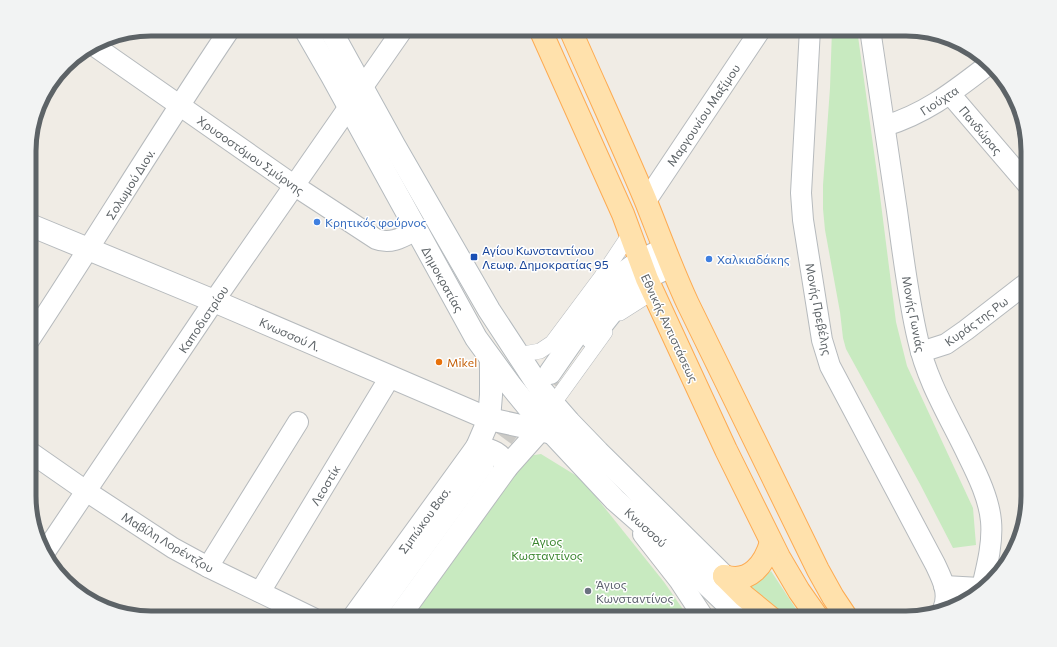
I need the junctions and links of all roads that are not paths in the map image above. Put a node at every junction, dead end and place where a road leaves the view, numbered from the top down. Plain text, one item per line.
1 (225, 36) edge
2 (309, 36) edge
3 (334, 36) edge
4 (398, 36) edge
5 (543, 36) edge
6 (573, 36) edge
7 (754, 36) edge
8 (810, 36) edge
9 (871, 36) edge
10 (98, 49) edge
11 (985, 68) edge
12 (363, 87) junction
13 (950, 94) junction
14 (179, 105) junction
15 (349, 107) junction
16 (885, 126) junction
17 (1021, 177) edge
18 (295, 186) junction
19 (646, 201) junction
20 (36, 227) edge
21 (416, 230) junction
22 (630, 234) junction
23 (89, 249) junction
24 (668, 258) junction
25 (646, 277) junction
26 (1021, 287) edge
27 (214, 301) junction
28 (36, 330) edge
29 (921, 352) junction
30 (518, 355) junction
31 (491, 360) junction
32 (390, 377) junction
33 (554, 378) tunnel mouth
34 (553, 404) junction
35 (489, 419) junction
36 (298, 422) dead end
37 (546, 432) junction
38 (36, 456) edge
39 (489, 462) junction
40 (86, 491) junction
41 (615, 500) junction
42 (771, 542) junction
43 (48, 547) edge
44 (208, 567) junction
45 (724, 576) junction
46 (982, 582) edge
47 (944, 586) junction
48 (975, 588) edge
49 (260, 592) junction
50 (944, 604) edge
51 (299, 611) edge
52 (359, 611) edge
53 (376, 611) edge
54 (387, 611) edge
55 (402, 611) edge
56 (699, 611) edge
57 (735, 611) edge
58 (762, 611) edge
59 (813, 611) edge
60 (843, 611) edge

1 - 14 street, Σολωμού Διον.
2 - 15 main road, Δημοκρατίας
3 - 12 main road, Δημοκρατίας
4 - 12 street, Καποδιστρίου
5 - 22 main road, Εθνικής Αντιστάσεως
6 - 19 main road
7 - 19 street, Μαργουνίου Μαξίμου
8 - 47 street, Μονής Πρεβέλης
9 - 16 street, Μονής Γωνιάς
10 - 14 street, Χρυσοστόμου Σμύρνης
11 - 13 street, Γιούχτα
12 - 15 street, Καποδιστρίου
12 - 30 main road, Δημοκρατίας
13 - 16 street, Γιούχτα
13 - 17 street, Πανδώρας
14 - 18 street, Χρυσοστόμου Σμύρνης
14 - 23 street, Σολωμού Διον.
15 - 18 street, Καποδιστρίου
15 - 21 main road, Δημοκρατίας
16 - 29 street, Μονής Γωνιάς
18 - 21 street, Χρυσοστόμου Σμύρνης
18 - 27 street, Καποδιστρίου
19 - 24 main road
20 - 23 main road, Κνωσσού Λ.
21 - 31 main road, Δημοκρατίας
22 - 25 main road, Εθνικής Αντιστάσεως
22 - 30 street
23 - 27 main road, Κνωσσού Λ.
23 - 28 street, Σολωμού Διον.
24 - 25 main road
24 - 60 main road
25 - 33 main road
25 - 34 street
25 - 42 main road, Εθνικής Αντιστάσεως
26 - 29 street, Κυράς της Ρω
27 - 32 main road, Κνωσσού Λ.
27 - 40 street, Καποδιστρίου
29 - 46 street, Μονής Γωνιάς
30 - 34 main road, Δημοκρατίας
31 - 35 main road
31 - 37 main road, Δημοκρατίας
32 - 35 main road, Κνωσσού Λ.
32 - 49 street, Λεοστίκ
34 - 45 main road, Κνωσσού
35 - 37 main road, Κνωσσού Λ.
35 - 39 main road, Σμπώκου Βασ.
36 - 44 street
37 - 39 main road, Σμπώκου Βασ.
37 - 41 main road, Κνωσσού
38 - 40 street, Μαβίλη Λορέντζου
39 - 52 main road, Σμπώκου Βασ.
39 - 53 main road, Σμπώκου Βασ.
39 - 54 main road, Σμπώκου Βασ.
39 - 55 main road, Σμπώκου Βασ.
40 - 43 street, Καποδιστρίου
40 - 44 street, Μαβίλη Λορέντζου
41 - 56 street
41 - 57 main road, Κνωσσού
42 - 45 main road
42 - 59 main road, Εθνικής Αντιστάσεως
44 - 49 street, Μαβίλη Λορέντζου
45 - 58 main road
47 - 48 street
47 - 50 street, Μονής Πρεβέλης
49 - 51 street, Μαβίλη Λορέντζου

